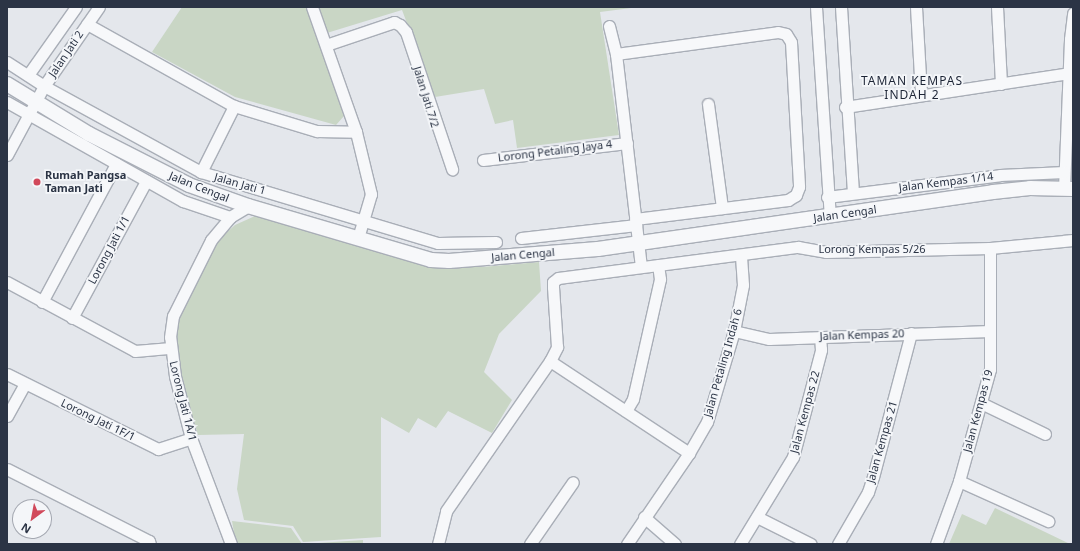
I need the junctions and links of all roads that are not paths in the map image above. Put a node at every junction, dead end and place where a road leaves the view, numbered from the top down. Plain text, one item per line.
1 (76, 7) edge
2 (99, 7) edge
3 (312, 7) edge
4 (816, 7) edge
5 (841, 7) edge
6 (916, 7) edge
7 (997, 7) edge
8 (1073, 13) edge
9 (87, 24) junction
10 (609, 26) dead end
11 (326, 45) junction
12 (616, 54) junction
13 (7, 62) edge
14 (1070, 74) junction
15 (28, 75) junction
16 (7, 84) edge
17 (1001, 84) junction
18 (44, 86) junction
19 (920, 96) junction
20 (7, 102) edge
21 (35, 102) junction
22 (708, 104) dead end
23 (234, 106) junction
24 (845, 107) junction
25 (29, 115) junction
26 (356, 132) junction
27 (626, 143) junction
28 (7, 155) edge
29 (483, 160) dead end
30 (116, 164) junction
31 (452, 169) dead end
32 (201, 172) junction
33 (1064, 172) junction
34 (146, 181) junction
35 (1068, 189) edge
36 (853, 193) junction
37 (827, 197) junction
38 (248, 206) junction
39 (722, 208) junction
40 (830, 216) junction
41 (230, 217) junction
42 (363, 220) junction
43 (636, 222) junction
44 (358, 238) junction
45 (521, 238) dead end
46 (1073, 240) edge
47 (496, 242) dead end
48 (638, 243) junction
49 (990, 248) junction
50 (741, 255) junction
51 (658, 265) junction
52 (641, 267) junction
53 (7, 282) edge
54 (42, 302) junction
55 (72, 318) junction
56 (734, 331) junction
57 (990, 331) junction
58 (911, 333) junction
59 (820, 337) junction
60 (171, 348) junction
61 (550, 361) junction
62 (7, 374) edge
63 (25, 384) junction
64 (981, 403) junction
65 (626, 411) junction
66 (7, 416) edge
67 (1045, 434) dead end
68 (191, 438) junction
69 (689, 453) junction
70 (7, 469) edge
71 (959, 481) junction
72 (573, 482) dead end
73 (644, 517) junction
74 (757, 517) junction
75 (1048, 521) dead end
76 (150, 544) edge
77 (231, 544) edge
78 (438, 544) edge
79 (530, 544) edge
80 (627, 544) edge
81 (675, 544) edge
82 (740, 544) edge
83 (811, 544) edge
84 (838, 544) edge
85 (936, 544) edge

1 - 15 street
2 - 9 street, Jalan Jati 2
3 - 11 street
4 - 37 street
5 - 24 street
6 - 19 street
7 - 17 street
8 - 14 street
9 - 18 street, Jalan Jati 2
9 - 23 street
10 - 12 street
11 - 26 street
11 - 31 street, Jalan Jati 7/2
12 - 27 street
12 - 39 street
13 - 15 street, Jalan Jati 1
14 - 17 street
14 - 33 street
15 - 18 street, Jalan Jati 1
16 - 21 street, Jalan Cengal
17 - 19 street
18 - 21 street, Jalan Jati 2
18 - 32 street, Jalan Jati 1
19 - 24 street
20 - 25 street
21 - 25 street
21 - 38 street, Jalan Cengal
22 - 39 street
23 - 26 street
23 - 32 street
24 - 36 street
25 - 28 street
25 - 30 street
26 - 42 street
27 - 29 street, Lorong Petaling Jaya 4
27 - 43 street
30 - 34 street
30 - 54 street
32 - 42 street, Jalan Jati 1
33 - 35 street
33 - 36 street, Jalan Kempas 1/14
34 - 41 street
34 - 55 street, Lorong Jati 1/1
35 - 40 street, Jalan Cengal
36 - 37 street, Jalan Kempas 1/14
37 - 40 street
38 - 41 street, Lorong Jati 1A/1
38 - 44 street, Jalan Cengal
39 - 43 street
40 - 48 street, Jalan Cengal
41 - 60 street, Lorong Jati 1A/1
42 - 44 street
42 - 47 street, Jalan Jati 1
43 - 45 street
43 - 48 street
44 - 48 street, Jalan Cengal
46 - 49 street, Lorong Kempas 5/26
48 - 52 street
49 - 50 street, Lorong Kempas 5/26
49 - 57 street, Jalan Kempas 19
50 - 51 street, Lorong Kempas 5/26
50 - 56 street, Jalan Petaling Indah 6
51 - 52 street, Lorong Kempas 5/26
51 - 65 street
52 - 61 street, Lorong Kempas 5/26
53 - 54 street
54 - 55 street
55 - 60 street
56 - 59 street, Jalan Kempas 20
56 - 69 street, Jalan Petaling Indah 6
57 - 58 street, Jalan Kempas 20
57 - 64 street, Jalan Kempas 19
58 - 59 street, Jalan Kempas 20
58 - 84 street, Jalan Kempas 21
59 - 74 street, Jalan Kempas 22
60 - 68 street, Lorong Jati 1A/1
61 - 65 street
61 - 78 street
62 - 63 street, Lorong Jati 1F/1
63 - 66 street
63 - 68 street, Lorong Jati 1F/1
64 - 67 street
64 - 71 street, Jalan Kempas 19
65 - 69 street
68 - 77 street, Lorong Jati 1A/1
69 - 73 street, Jalan Petaling Indah 6
70 - 76 street
71 - 75 street
71 - 85 street, Jalan Kempas 19
72 - 79 street
73 - 80 street, Jalan Petaling Indah 6
73 - 81 street
74 - 82 street, Jalan Kempas 22
74 - 83 street

